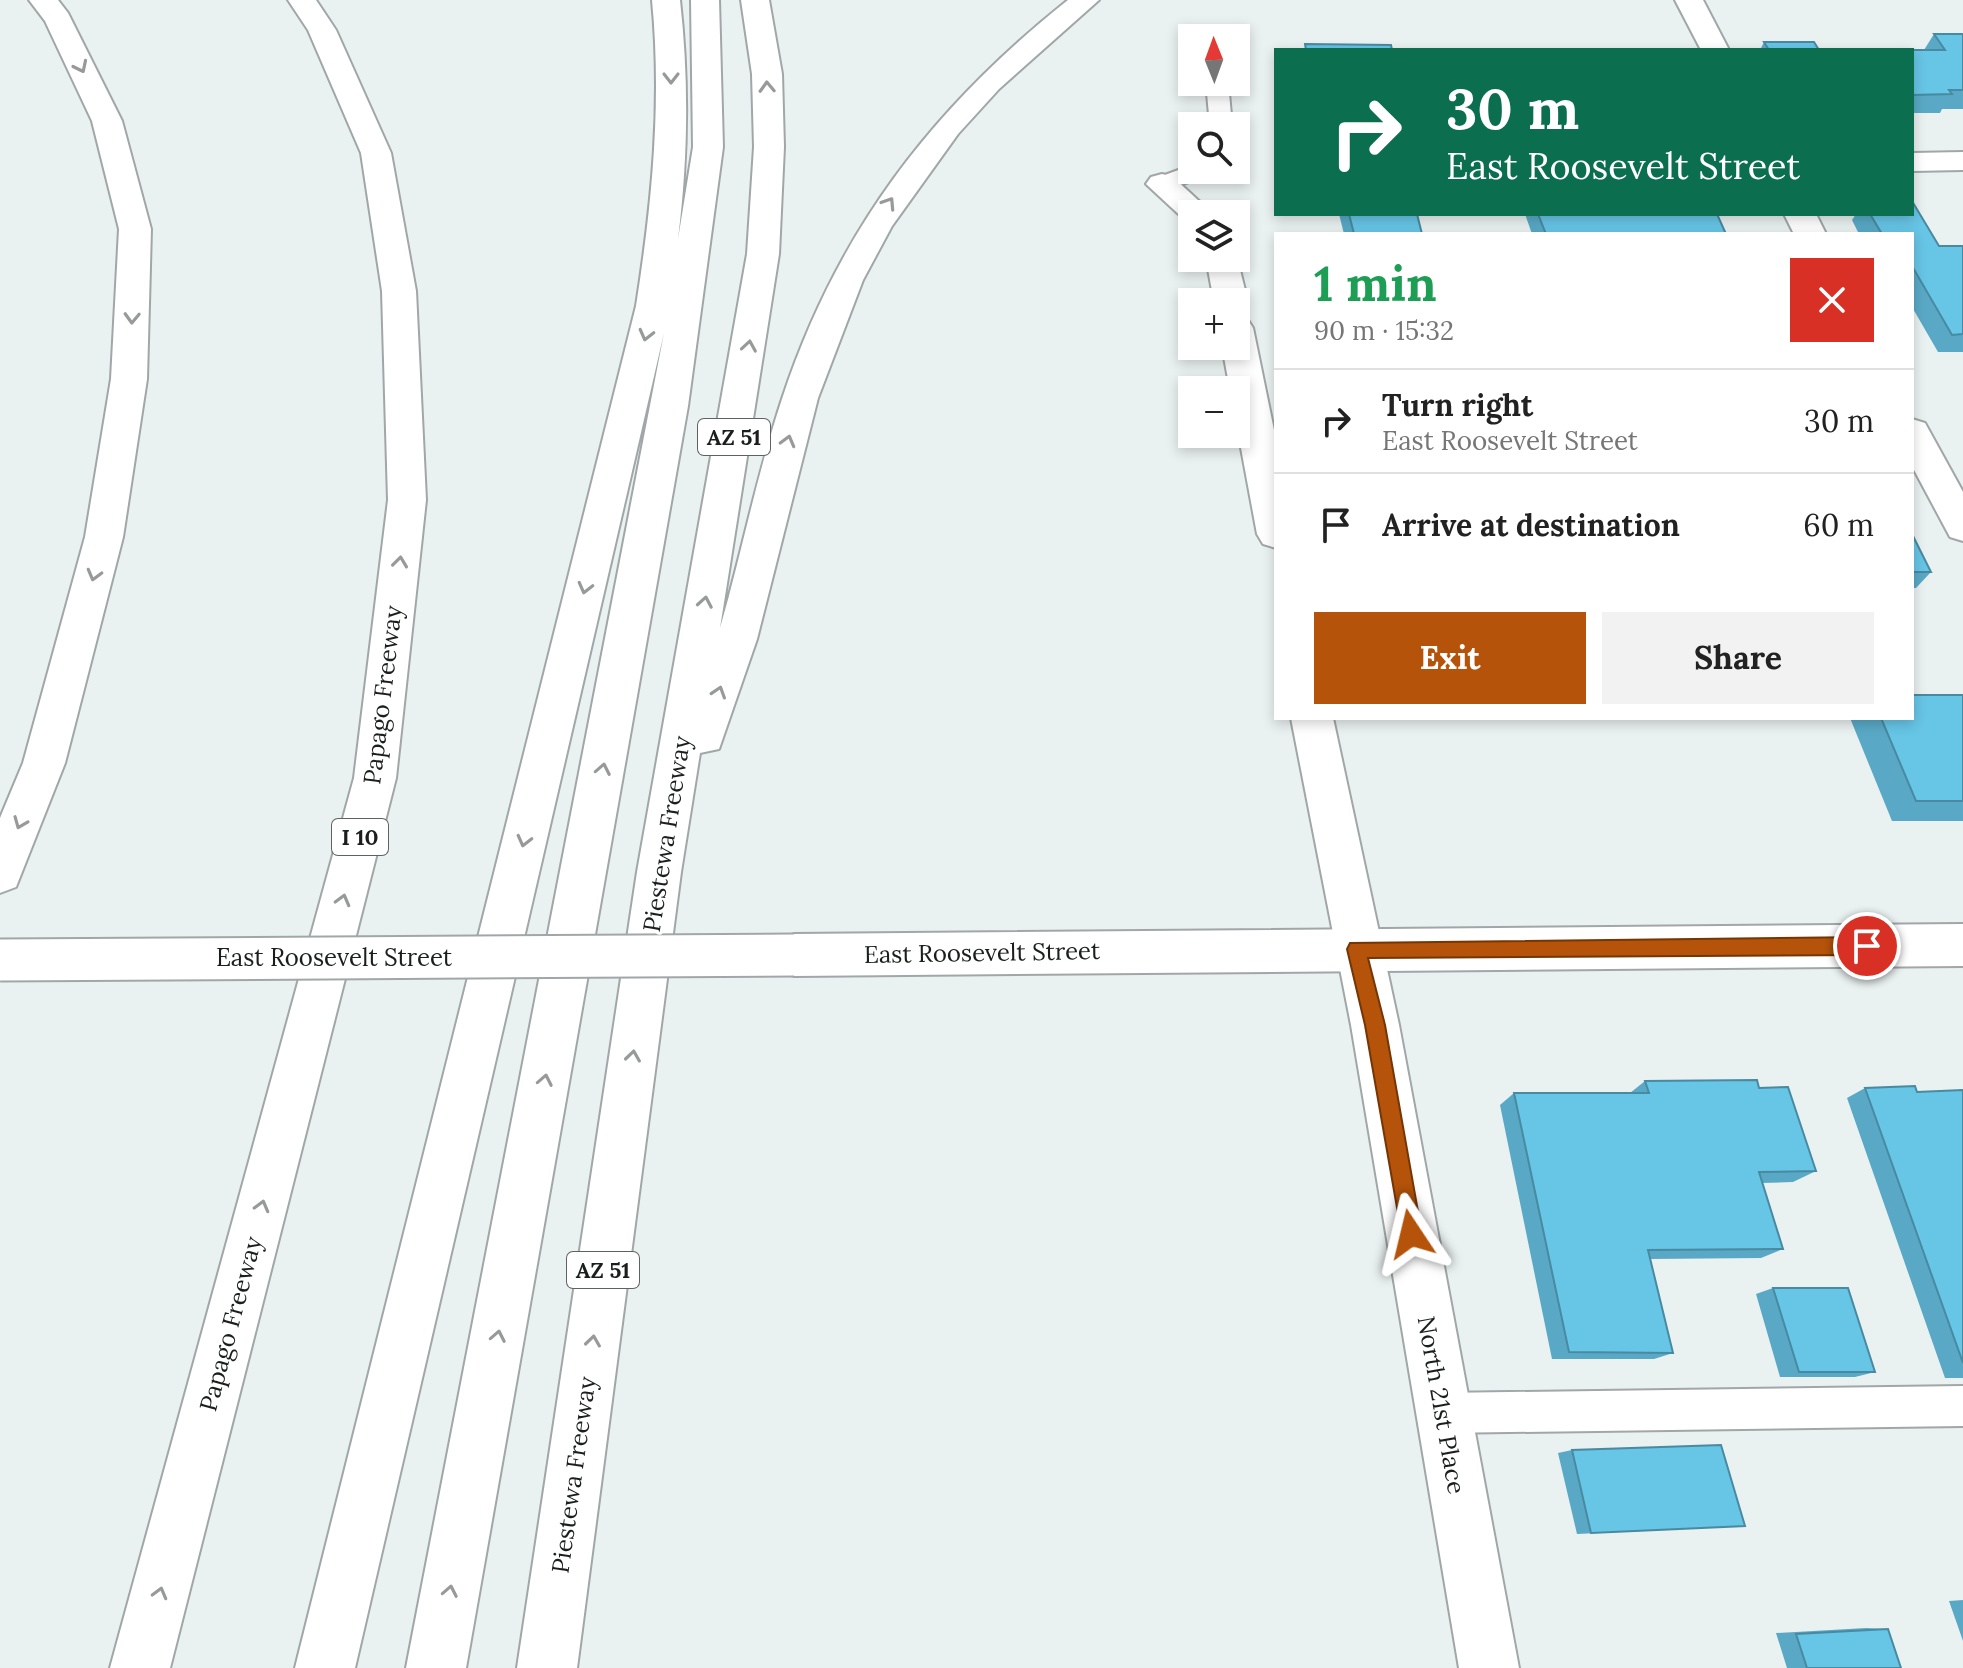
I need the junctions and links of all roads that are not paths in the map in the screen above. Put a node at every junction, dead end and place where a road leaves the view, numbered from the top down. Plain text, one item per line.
1 (43, 0) edge
2 (302, 0) edge
3 (666, 0) edge
4 (705, 0) edge
5 (755, 0) edge
6 (1085, 0) edge
7 (1689, 0) edge
8 (1714, 48) edge
9 (1963, 161) edge
10 (1914, 162) edge
11 (1178, 178) edge
12 (1162, 184) joint
13 (1181, 200) edge
14 (1242, 360) edge
15 (1914, 436) edge
16 (1274, 524) edge
17 (1963, 527) edge
18 (1312, 720) edge
19 (659, 872) junction
20 (0, 873) edge
21 (1963, 945) edge
22 (1356, 949) junction
23 (0, 960) edge
24 (1963, 1406) edge
25 (1441, 1413) junction
26 (140, 1668) edge
27 (325, 1668) edge
28 (436, 1668) edge
29 (547, 1668) edge
30 (1489, 1668) edge

1 -> 20 main road
26 -> 2 main road, Papago Freeway / I 10
3 -> 27 main road
28 -> 4 main road
19 -> 5 main road, Piestewa Freeway / AZ 51
19 -> 6 main road
7 - 8 main road
9 - 10 main road
11 - 12 lane
12 - 13 main road
14 - 16 main road
15 - 17 main road
18 - 22 main road, North 21st Place
29 -> 19 main road, Piestewa Freeway / AZ 51
21 - 22 main road, East Roosevelt Street
22 - 23 main road, East Roosevelt Street, bridge
22 - 25 main road, North 21st Place
24 - 25 lane
25 - 30 main road, North 21st Place

